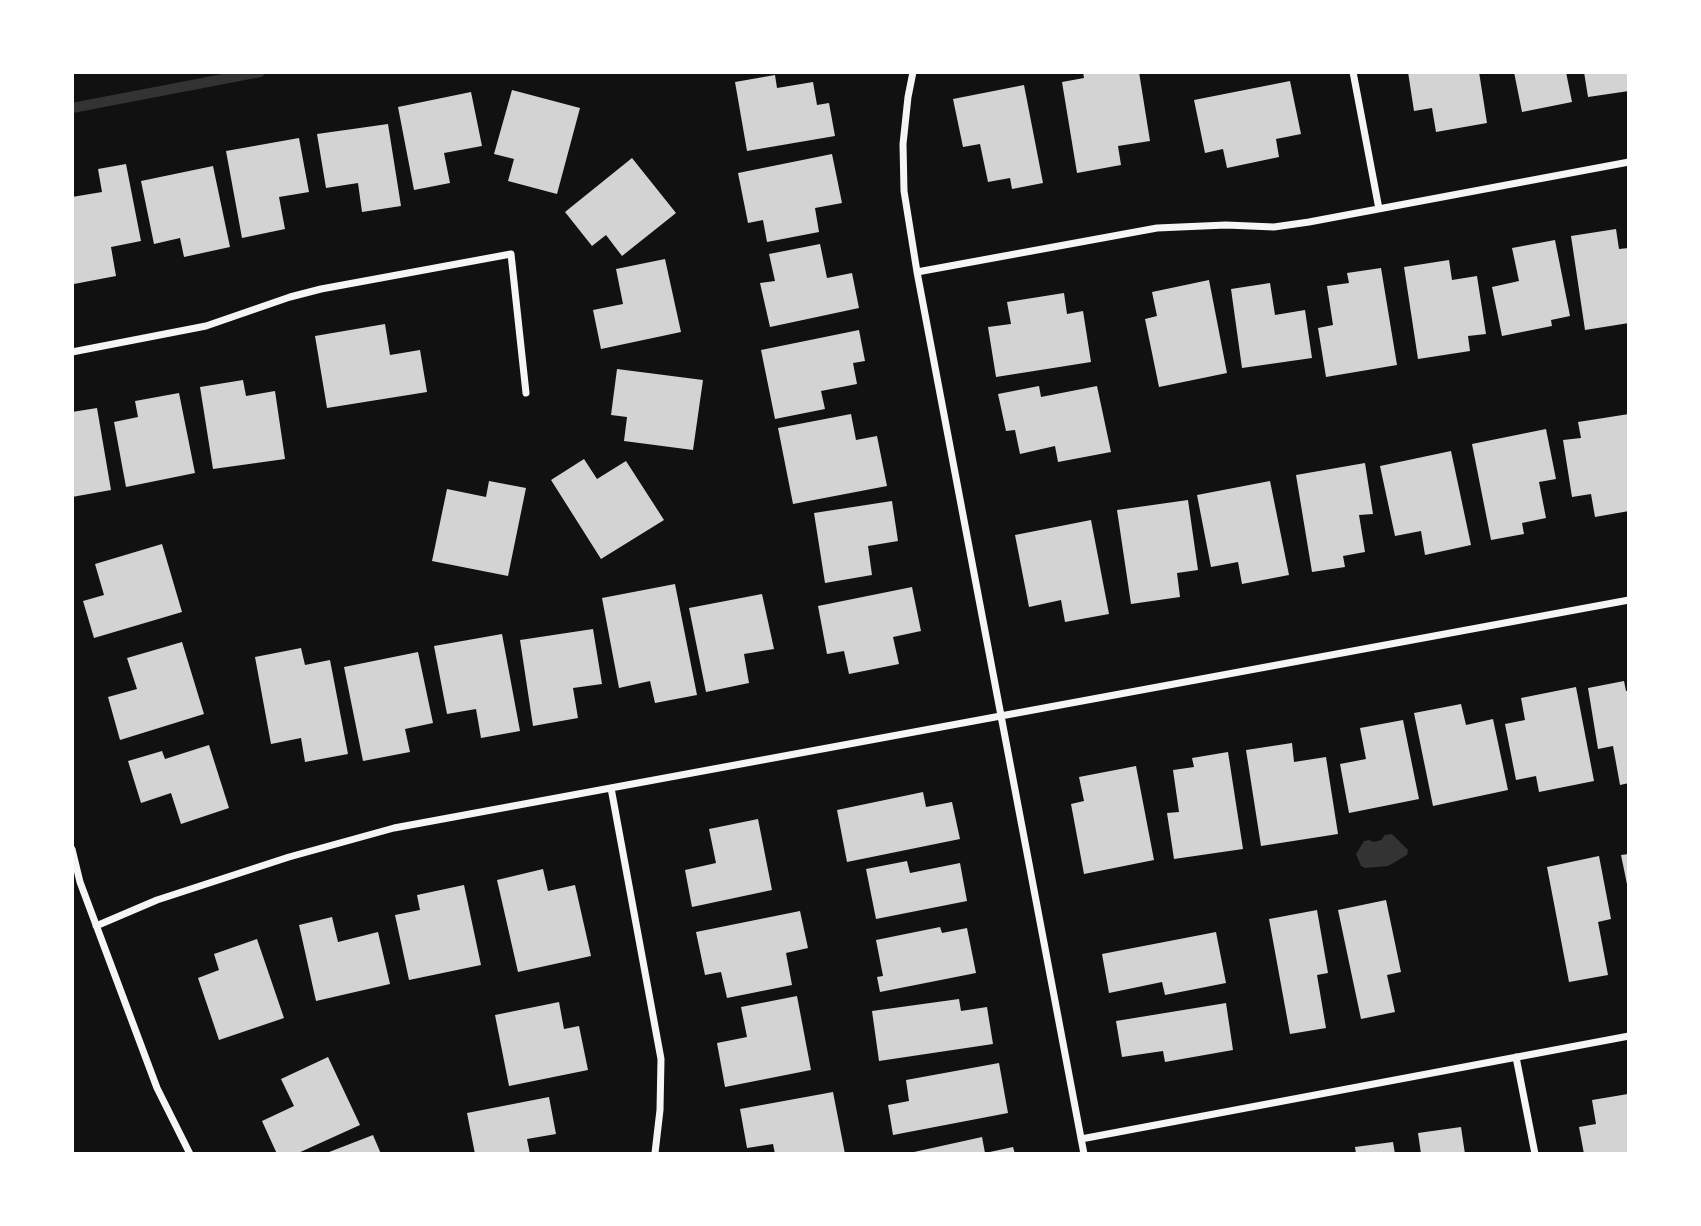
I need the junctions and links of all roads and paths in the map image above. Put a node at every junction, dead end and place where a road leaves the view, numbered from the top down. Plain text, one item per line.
1 (913, 72) edge
2 (1353, 72) edge
3 (1629, 162) edge
4 (1380, 209) junction
5 (917, 272) junction
6 (72, 352) edge
7 (526, 393) dead end
8 (1629, 600) edge
9 (1001, 716) junction
10 (611, 788) junction
11 (72, 849) edge
12 (96, 926) junction
13 (1629, 1036) edge
14 (1516, 1057) junction
15 (1081, 1139) junction
16 (655, 1153) edge
17 (190, 1154) edge
18 (1084, 1154) edge
19 (1535, 1154) edge

1 - 5 street
2 - 4 street
3 - 4 street
4 - 5 street
5 - 9 street
6 - 7 street
8 - 9 street
9 - 10 street
9 - 15 street
10 - 12 street
10 - 16 street
11 - 12 street
12 - 17 street
13 - 14 street
14 - 15 street
14 - 19 street
15 - 18 street

